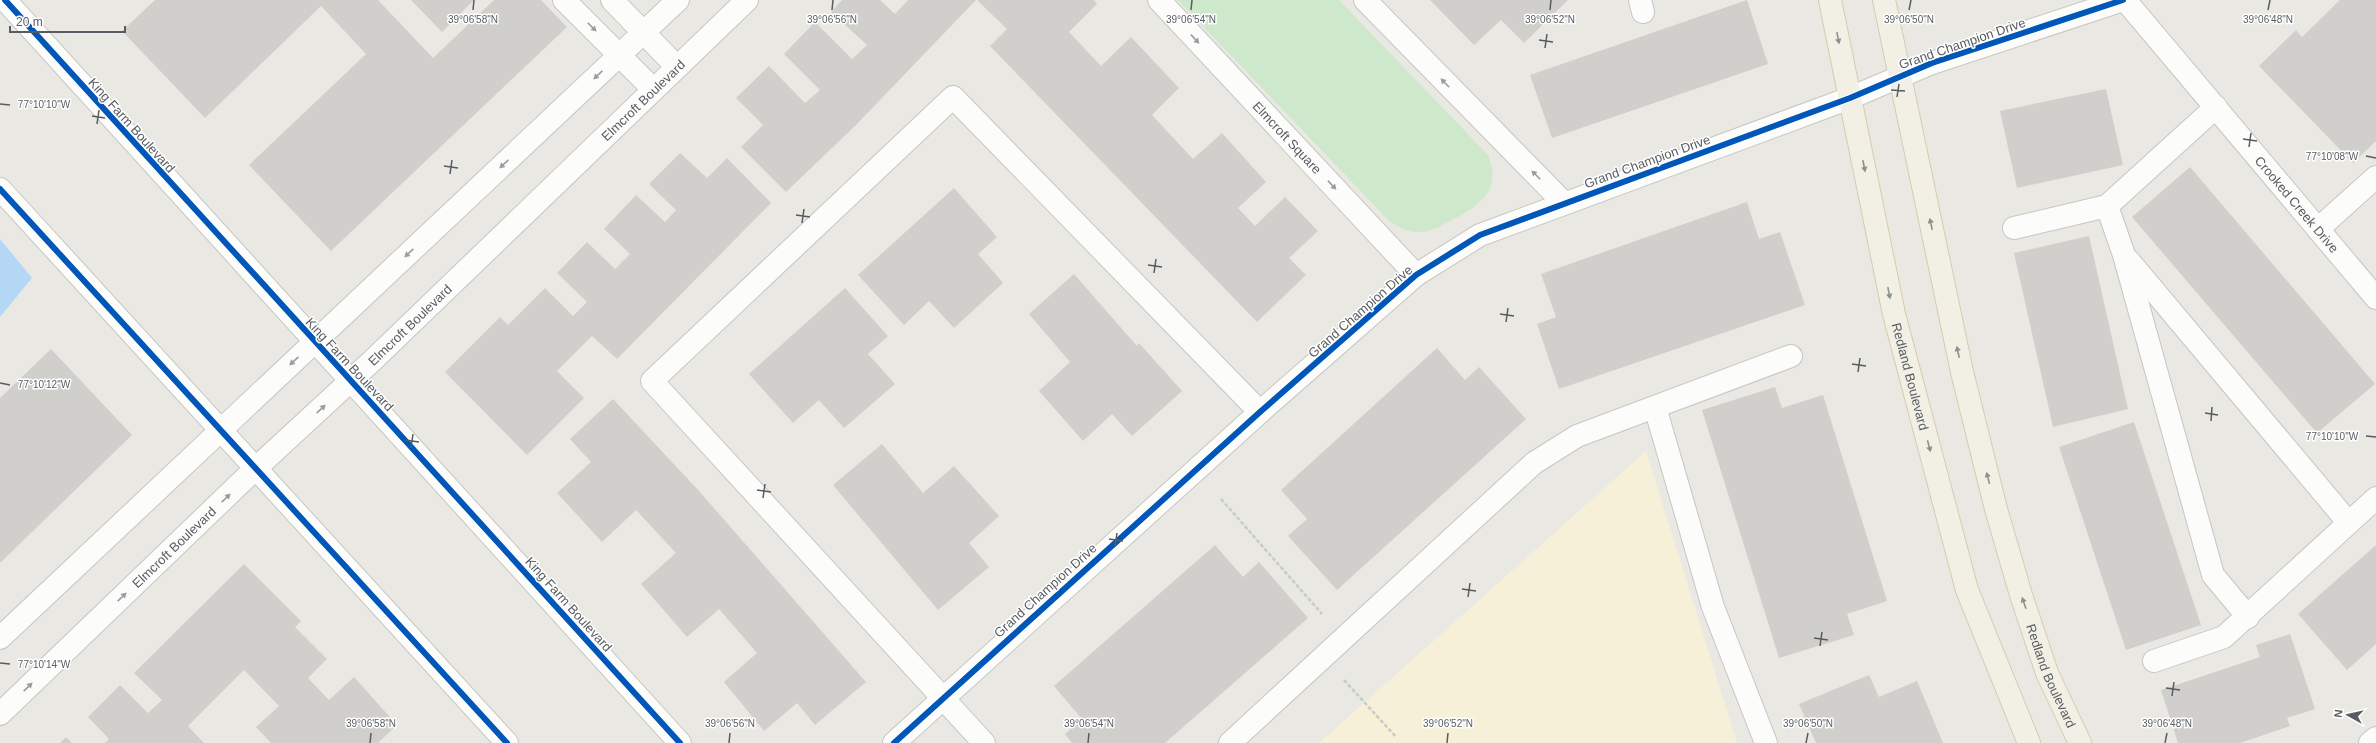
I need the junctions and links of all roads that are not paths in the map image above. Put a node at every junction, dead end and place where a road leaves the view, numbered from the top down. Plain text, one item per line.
1 (5, 0) edge
2 (564, 0) edge
3 (612, 0) edge
4 (678, 0) edge
5 (747, 0) edge
6 (1159, 0) edge
7 (1364, 0) edge
8 (1830, 0) edge
9 (1884, 0) edge
10 (2124, 0) edge
11 (644, 32) junction
12 (620, 55) junction
13 (678, 67) junction
14 (1899, 76) junction
15 (653, 89) junction
16 (1850, 98) junction
17 (2216, 107) junction
18 (2376, 177) edge
19 (0, 189) edge
20 (1564, 203) junction
21 (2107, 206) junction
22 (2014, 228) dead end
23 (2318, 229) junction
24 (2124, 255) junction
25 (1416, 275) junction
26 (2376, 298) edge
27 (314, 342) junction
28 (1791, 356) dead end
29 (352, 380) junction
30 (1655, 407) junction
31 (1260, 412) junction
32 (219, 430) junction
33 (256, 468) junction
34 (2376, 498) edge
35 (2348, 522) junction
36 (2248, 617) junction
37 (0, 638) edge
38 (2154, 661) dead end
39 (942, 698) junction
40 (0, 714) edge
41 (2376, 738) edge
42 (507, 743) edge
43 (680, 743) edge
44 (894, 743) edge
45 (984, 743) edge
46 (1230, 743) edge
47 (1766, 743) edge
48 (2029, 743) edge
49 (2080, 743) edge
50 (2370, 743) edge

1 - 27 street, King Farm Boulevard
2 -> 12 street
3 - 11 street
4 - 11 street
5 - 13 street, Elmcroft Boulevard
6 -> 25 street, Elmcroft Square
20 -> 7 street
8 -> 16 main road, Redland Boulevard
9 - 14 main road, Redland Boulevard
10 - 14 street, Grand Champion Drive
10 - 17 street, Crooked Creek Drive
11 - 12 street
11 - 13 street
12 - 15 street
12 -> 27 street
13 - 15 street, Elmcroft Boulevard
14 - 16 street, Grand Champion Drive
49 -> 14 main road, Redland Boulevard
15 - 29 street, Elmcroft Boulevard
16 - 20 street, Grand Champion Drive
16 -> 48 main road, Redland Boulevard
17 - 21 street
17 - 23 street, Crooked Creek Drive
18 - 23 street
19 - 32 street
20 - 25 street, Grand Champion Drive
21 - 22 street
21 - 24 street
23 - 26 street, Crooked Creek Drive
24 - 35 street
24 - 36 street
25 - 31 street, Grand Champion Drive
27 - 29 street, King Farm Boulevard
27 -> 32 street
28 - 30 street
33 -> 29 street, Elmcroft Boulevard
29 - 43 street, King Farm Boulevard
30 - 46 street
30 - 47 street
31 - 39 street, Grand Champion Drive
31 - 39 street
32 - 33 street
32 - 37 street
40 -> 33 street, Elmcroft Boulevard
33 - 42 street
34 - 35 street
35 - 36 street
36 - 38 street
39 - 44 street, Grand Champion Drive
39 - 45 street
41 - 50 street

